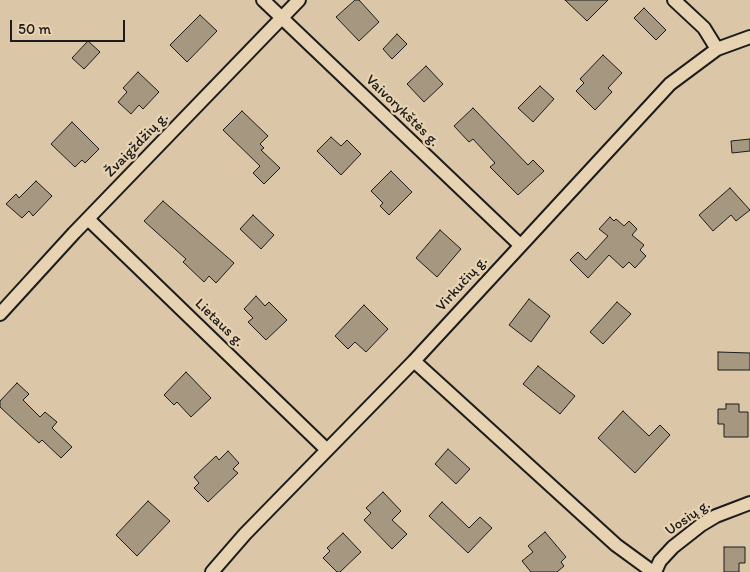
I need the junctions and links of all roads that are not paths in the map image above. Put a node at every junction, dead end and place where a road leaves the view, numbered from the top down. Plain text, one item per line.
1 (263, 0) edge
2 (299, 0) edge
3 (674, 0) edge
4 (282, 18) junction
5 (750, 37) edge
6 (717, 49) junction
7 (88, 219) junction
8 (520, 245) junction
9 (0, 314) edge
10 (414, 361) junction
11 (327, 450) junction
12 (750, 502) edge
13 (212, 572) edge
14 (654, 572) edge

1 - 4 street, Vaivorykštės g.
2 - 4 street, Žvaigždžių g.
3 - 6 street
4 - 7 street, Žvaigždžių g.
4 - 8 street, Vaivorykštės g.
5 - 6 street, Virkučių g.
6 - 8 street, Virkučių g.
7 - 9 street, Žvaigždžių g.
7 - 11 street, Lietaus g.
8 - 10 street, Virkučių g.
10 - 11 street, Virkučių g.
10 - 14 street
11 - 13 street, Virkučių g.
12 - 14 street, Uosių g.

